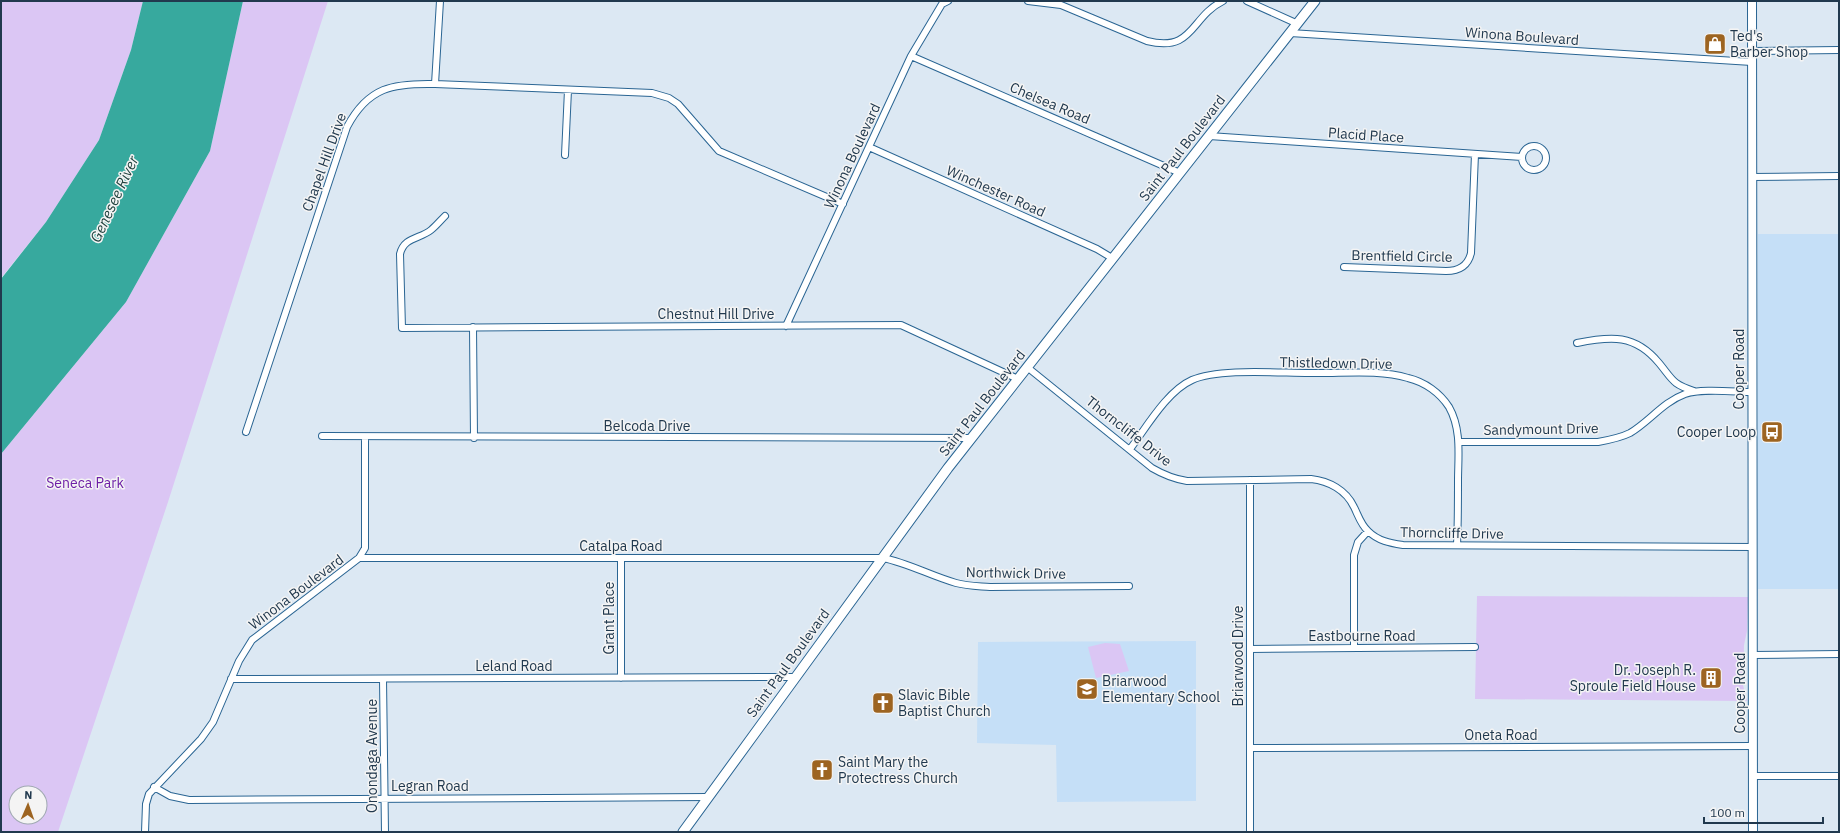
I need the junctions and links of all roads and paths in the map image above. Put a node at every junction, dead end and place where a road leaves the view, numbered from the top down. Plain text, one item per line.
1 (440, 1) edge
2 (948, 1) edge
3 (1028, 1) edge
4 (1223, 1) edge
5 (1247, 1) edge
6 (1316, 1) edge
7 (1752, 1) edge
8 (1298, 24) junction
9 (1290, 33) junction
10 (1839, 50) edge
11 (1752, 51) junction
12 (911, 56) junction
13 (1752, 62) junction
14 (435, 84) junction
15 (568, 90) junction
16 (1209, 136) junction
17 (869, 147) junction
18 (1475, 154) junction
19 (565, 155) dead end
20 (1522, 157) junction
21 (1180, 173) junction
22 (1839, 176) edge
23 (1752, 177) junction
24 (843, 204) junction
25 (445, 216) dead end
26 (1112, 258) junction
27 (1344, 267) dead end
28 (786, 326) junction
29 (473, 327) junction
30 (1577, 342) dead end
31 (1027, 366) junction
32 (1018, 378) junction
33 (1696, 392) junction
34 (1752, 392) junction
35 (246, 432) dead end
36 (322, 436) dead end
37 (365, 437) junction
38 (474, 438) junction
39 (972, 438) junction
40 (1459, 442) junction
41 (1130, 449) junction
42 (1250, 480) junction
43 (1368, 531) junction
44 (1457, 545) junction
45 (1753, 547) junction
46 (359, 558) junction
47 (621, 558) junction
48 (883, 558) junction
49 (1130, 586) dead end
50 (1475, 647) dead end
51 (1354, 648) junction
52 (1250, 649) junction
53 (1839, 654) edge
54 (1753, 655) junction
55 (796, 677) junction
56 (622, 678) junction
57 (231, 679) junction
58 (383, 679) junction
59 (1753, 746) junction
60 (1250, 748) junction
61 (1753, 776) junction
62 (1839, 776) edge
63 (154, 788) junction
64 (708, 797) junction
65 (384, 798) junction
66 (146, 832) edge
67 (385, 832) edge
68 (683, 832) edge
69 (1250, 832) edge
70 (1753, 832) edge

1 - 14 street
2 - 12 street, Winona Boulevard
3 - 4 street
5 - 8 street
6 - 8 main road, Saint Paul Boulevard
7 - 11 street, Cooper Road
8 - 9 main road, Saint Paul Boulevard
9 - 13 street, Winona Boulevard
9 - 16 main road, Saint Paul Boulevard
10 - 11 street
11 - 13 street, Cooper Road
12 - 17 street, Winona Boulevard
12 - 21 street, Chelsea Road
13 - 23 street, Cooper Road
14 - 15 street, Chapel Hill Drive
14 - 35 street, Chapel Hill Drive
15 - 19 street
15 - 24 street, Chapel Hill Drive
16 - 18 street, Placid Place
16 - 21 main road, Saint Paul Boulevard
17 - 24 street, Winona Boulevard
17 - 26 street, Winchester Road
18 - 20 street, Placid Place
18 - 27 street, Brentfield Circle
20 - 20 street
21 - 26 main road, Saint Paul Boulevard
22 - 23 street
23 - 34 street, Cooper Road
24 - 28 street, Winona Boulevard
25 - 29 street, Chestnut Hill Drive
26 - 31 main road, Saint Paul Boulevard
28 - 29 street, Chestnut Hill Drive
28 - 32 street, Chestnut Hill Drive
29 - 38 street
30 - 33 street
31 - 32 main road, Saint Paul Boulevard
31 - 41 street, Thorncliffe Drive
32 - 39 main road, Saint Paul Boulevard
33 - 34 street, Sandymount Drive
33 - 40 street, Sandymount Drive
34 - 45 street, Cooper Road
36 - 37 street, Belcoda Drive
37 - 38 street, Belcoda Drive
37 - 46 street, Winona Boulevard
38 - 39 street, Belcoda Drive
39 - 48 main road, Saint Paul Boulevard
40 - 41 street, Thistledown Drive
40 - 44 street, Thistledown Drive
41 - 42 street, Thorncliffe Drive
42 - 43 street, Thorncliffe Drive
42 - 52 street, Briarwood Drive
43 - 44 street, Thorncliffe Drive
43 - 51 street
44 - 45 street, Thorncliffe Drive
45 - 54 street, Cooper Road
46 - 47 street, Catalpa Road
46 - 57 street, Winona Boulevard
47 - 48 street, Catalpa Road
47 - 56 street, Grant Place
48 - 49 street, Northwick Drive
48 - 55 main road, Saint Paul Boulevard
50 - 51 street, Eastbourne Road
51 - 52 street, Eastbourne Road
52 - 60 street, Briarwood Drive
53 - 54 street
54 - 59 street, Cooper Road
55 - 56 street, Leland Road
55 - 64 main road, Saint Paul Boulevard
56 - 58 street, Leland Road
57 - 58 street, Leland Road
57 - 63 street, Winona Boulevard
58 - 65 street, Onondaga Avenue
59 - 60 street, Oneta Road
59 - 61 street, Cooper Road
60 - 69 street, Briarwood Drive
61 - 62 street
61 - 70 street, Cooper Road
63 - 65 street, Legran Road
63 - 66 street, Winona Boulevard
64 - 65 street, Legran Road
64 - 68 main road, Saint Paul Boulevard
65 - 67 street, Onondaga Avenue

